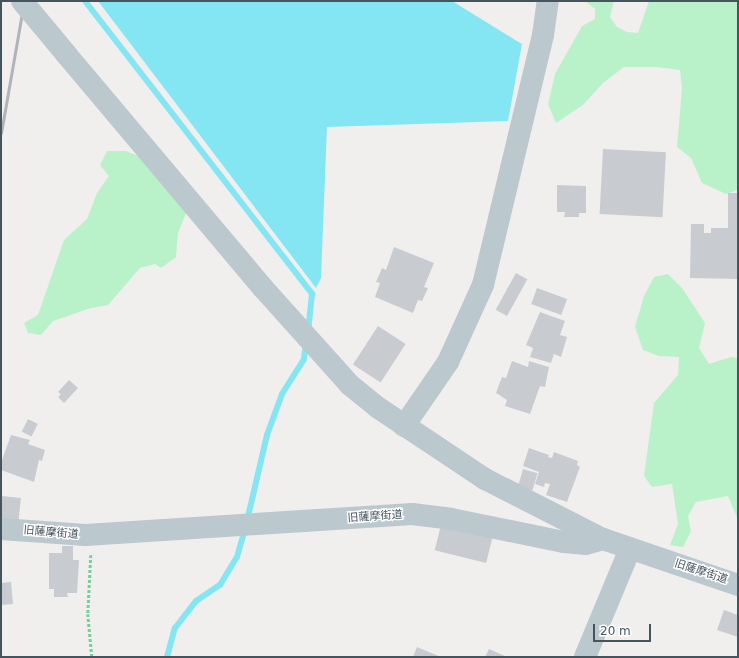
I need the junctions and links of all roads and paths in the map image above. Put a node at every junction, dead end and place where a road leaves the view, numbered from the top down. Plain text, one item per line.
1 (22, 1) edge
2 (548, 1) edge
3 (404, 426) junction
4 (1, 529) edge
5 (95, 535) junction
6 (603, 539) junction
7 (630, 549) junction
8 (738, 585) edge
9 (92, 657) edge
10 (585, 657) edge

1 - 3 street, bridge
2 - 3 street
3 - 6 street
4 - 5 street, 旧薩摩街道
5 - 6 street, 旧薩摩街道
5 - 9 path
6 - 7 street, 旧薩摩街道
7 - 8 street, 旧薩摩街道
7 - 10 street

